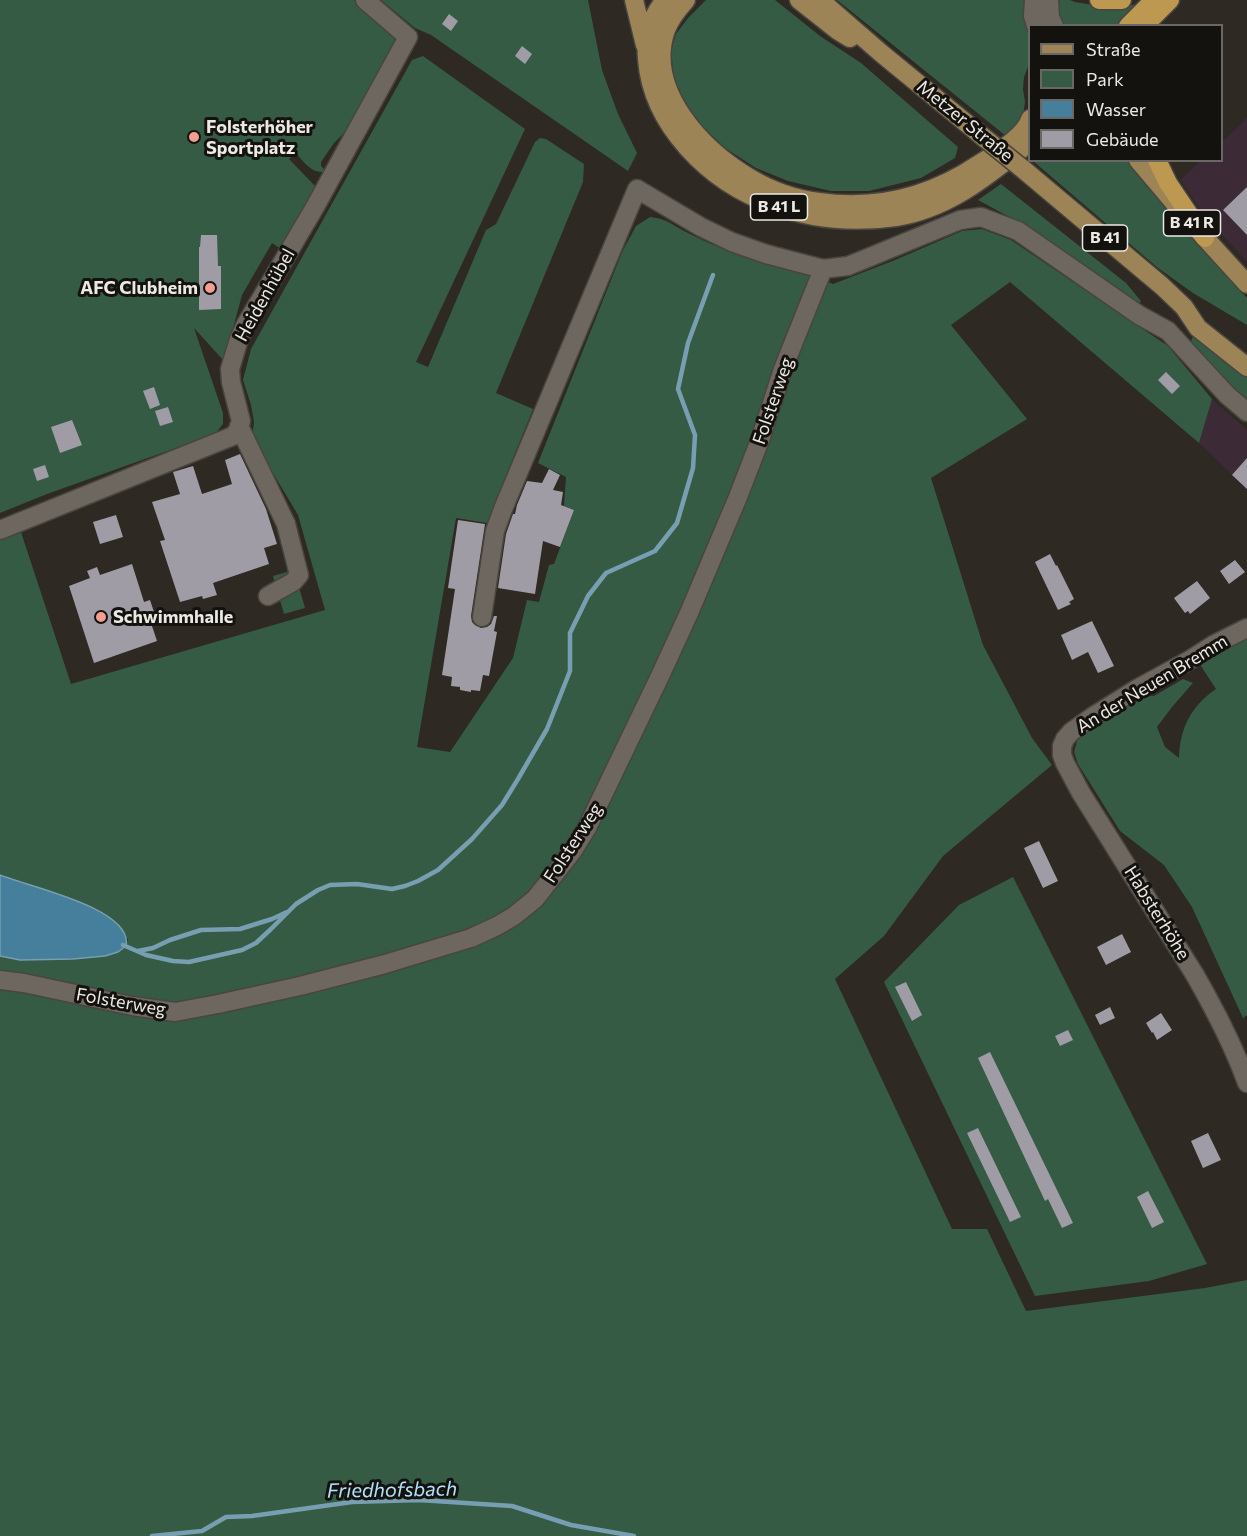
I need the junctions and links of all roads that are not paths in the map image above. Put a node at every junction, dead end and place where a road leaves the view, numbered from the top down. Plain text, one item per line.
1 (365, 0) edge
2 (634, 0) edge
3 (665, 0) edge
4 (686, 0) edge
5 (799, 0) edge
6 (820, 0) edge
7 (1034, 0) edge
8 (1049, 0) edge
9 (1099, 0) edge
10 (1122, 0) edge
11 (1154, 0) edge
12 (1170, 0) edge
13 (1183, 0) edge
14 (1035, 24) edge
15 (1053, 24) edge
16 (1130, 24) edge
17 (1146, 24) edge
18 (1164, 24) edge
19 (646, 51) junction
20 (881, 53) junction
21 (1028, 124) edge
22 (1028, 143) edge
23 (1140, 162) edge
24 (1158, 162) edge
25 (1205, 238) junction
26 (823, 268) junction
27 (1247, 284) edge
28 (1184, 307) junction
29 (1168, 331) junction
30 (1247, 353) edge
31 (1247, 367) edge
32 (1247, 412) edge
33 (239, 426) junction
34 (0, 530) edge
35 (268, 596) dead end
36 (482, 617) dead end
37 (1247, 628) edge
38 (1062, 746) joint
39 (0, 980) edge
40 (1247, 1083) edge

1 - 33 street, Heidenhübel
2 - 19 main road
3 - 19 main road, B 41 L
4 - 21 main road, B 41 L
5 - 20 main road, Metzer Straße / B 41
6 - 20 main road, Metzer Straße / B 41
7 - 14 street
8 - 15 street
9 - 10 highway
11 - 16 highway
12 - 17 highway
13 - 18 highway
19 - 22 main road, B 41 L
20 - 28 main road, Metzer Straße / B 41, bridge
23 - 25 main road, B 41 R
24 - 25 highway
25 - 27 main road, B 41 R
26 - 29 street
26 - 36 street
26 - 39 street, Folsterweg
28 - 29 street
28 - 30 main road, Metzer Straße / B 41
28 - 31 main road, Metzer Straße / B 41
29 - 32 street
33 - 34 street
33 - 35 street, Heidenhübel
37 - 38 street, An der Neuen Bremm
38 - 40 street, Habsterhöhe

